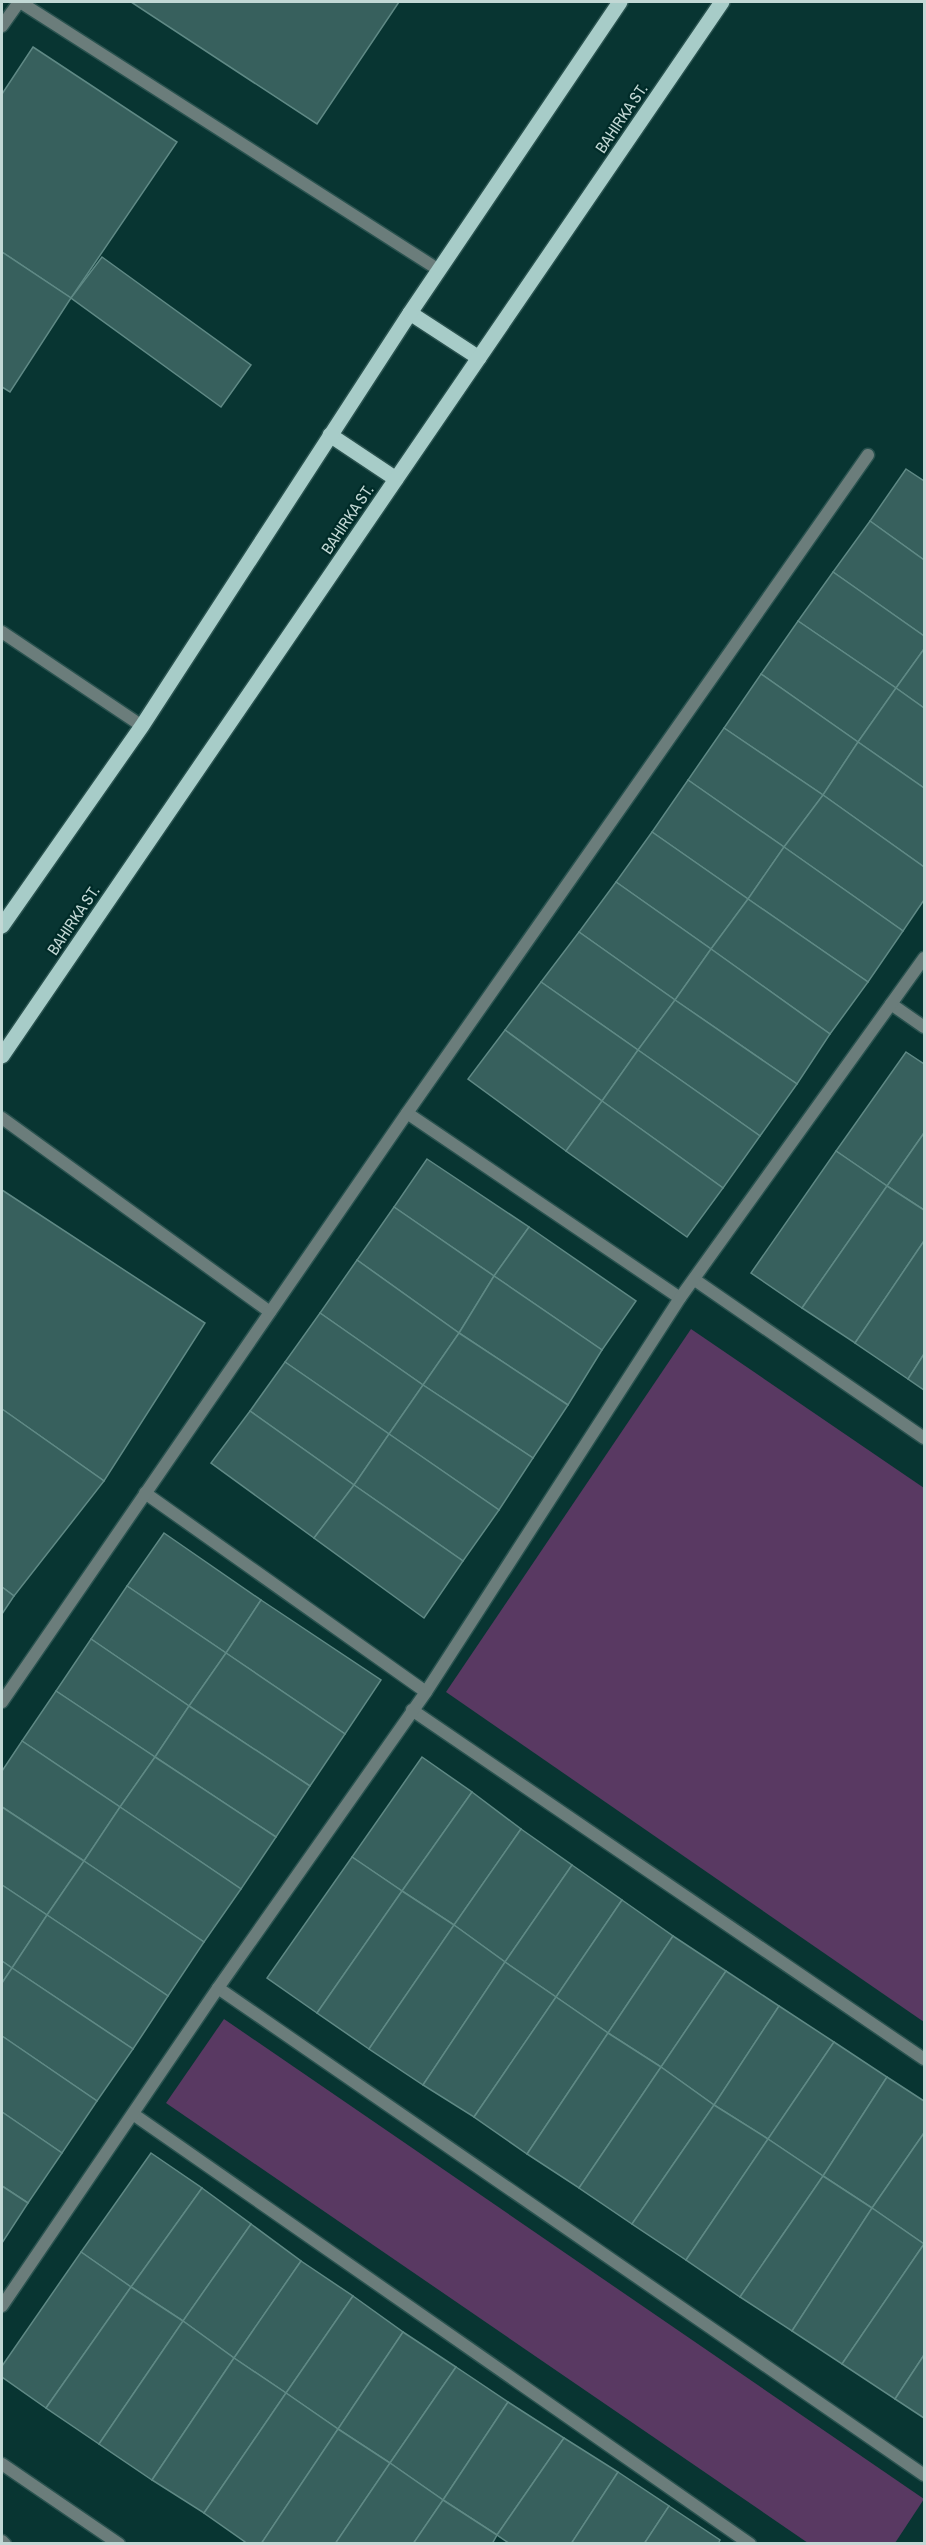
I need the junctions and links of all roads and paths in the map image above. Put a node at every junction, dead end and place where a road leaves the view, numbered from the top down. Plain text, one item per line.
1 (20, 2) edge
2 (620, 2) edge
3 (722, 2) edge
4 (2, 26) edge
5 (439, 270) junction
6 (410, 313) junction
7 (479, 358) junction
8 (330, 435) junction
9 (868, 455) dead end
10 (396, 479) junction
11 (2, 632) edge
12 (142, 726) junction
13 (2, 926) edge
14 (924, 958) edge
15 (891, 1004) junction
16 (924, 1027) edge
17 (2, 1056) edge
18 (407, 1113) junction
19 (2, 1118) edge
20 (695, 1280) junction
21 (680, 1298) junction
22 (270, 1312) junction
23 (924, 1438) edge
24 (145, 1493) junction
25 (426, 1692) junction
26 (2, 1702) edge
27 (412, 1710) junction
28 (218, 1988) junction
29 (924, 2059) edge
30 (133, 2114) junction
31 (2, 2307) edge
32 (2, 2464) edge
33 (924, 2475) edge
34 (119, 2544) edge
35 (750, 2544) edge

1 - 4 street
1 - 5 street
2 - 5 main road
3 - 7 main road, BAHIRKA ST.
5 - 6 main road
6 - 7 main road
6 - 8 main road
7 - 10 main road, BAHIRKA ST.
8 - 10 main road
8 - 12 main road
9 - 18 street
10 - 17 main road, BAHIRKA ST.
11 - 12 street
12 - 13 main road
14 - 15 street
15 - 16 street
15 - 20 street
18 - 21 street
18 - 22 street
19 - 22 street
20 - 21 street
20 - 23 street
21 - 25 street
22 - 24 street
24 - 25 street
24 - 26 street
25 - 27 street
27 - 28 street
27 - 29 street
28 - 30 street
28 - 33 street
30 - 31 street
30 - 35 street
32 - 34 street

